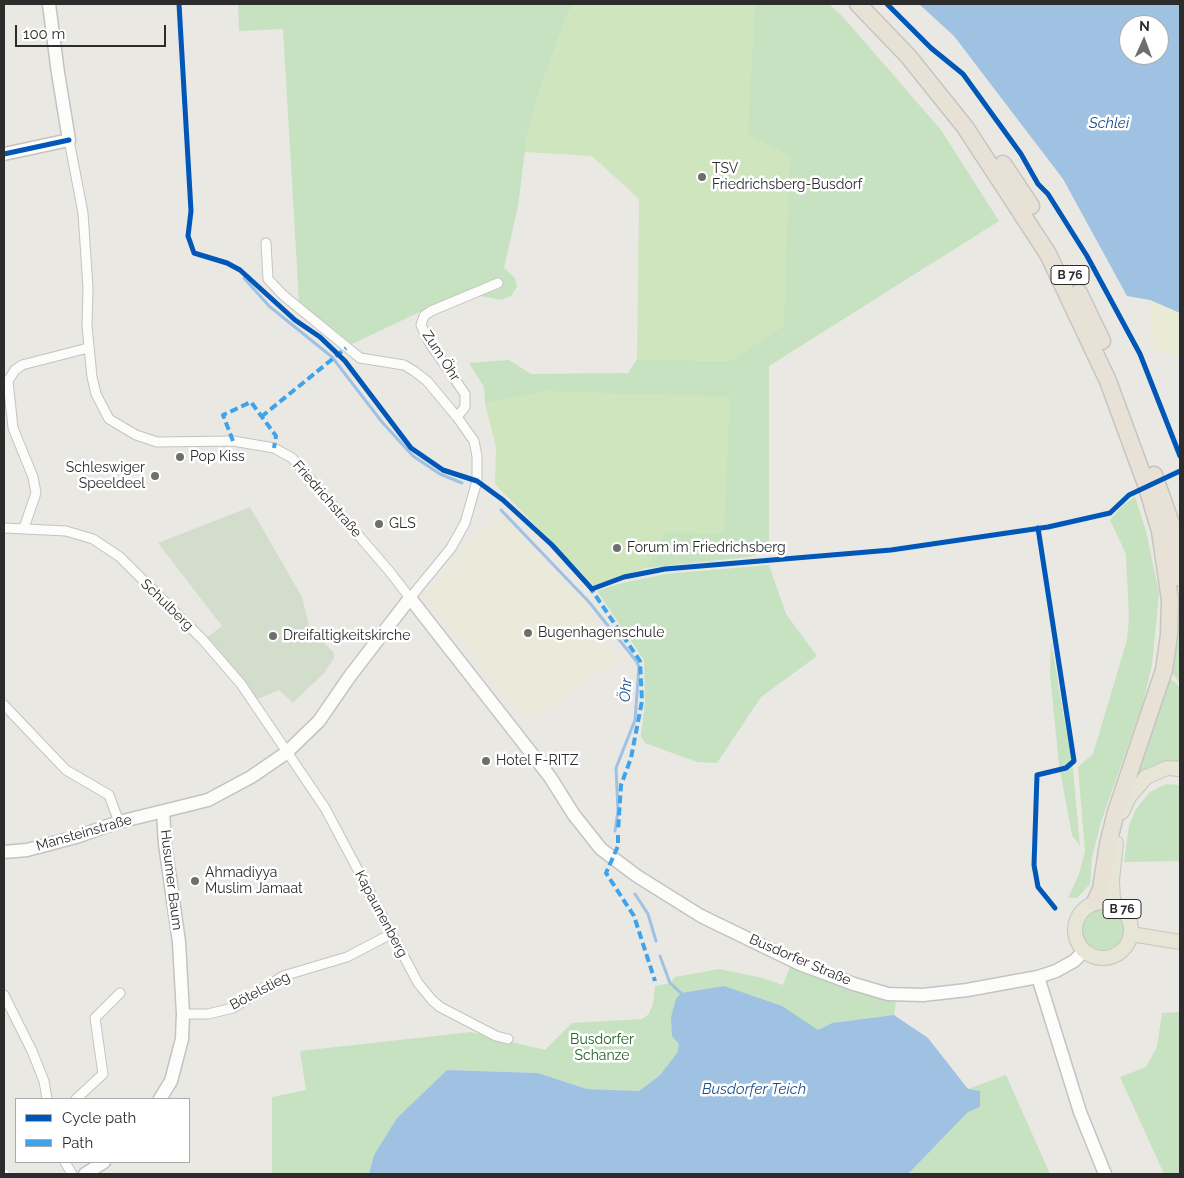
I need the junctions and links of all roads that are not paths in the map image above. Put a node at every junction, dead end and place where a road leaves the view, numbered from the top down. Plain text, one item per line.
1 (50, 4) edge
2 (858, 4) edge
3 (874, 4) edge
4 (69, 140) junction
5 (4, 154) edge
6 (266, 243) dead end
7 (498, 283) dead end
8 (88, 348) junction
9 (458, 417) junction
10 (4, 528) edge
11 (24, 528) junction
12 (1166, 528) junction
13 (1178, 553) edge
14 (1180, 578) edge
15 (410, 598) junction
16 (4, 705) edge
17 (286, 753) junction
18 (1180, 768) edge
19 (164, 812) junction
20 (119, 822) junction
21 (4, 852) edge
22 (611, 858) joint
23 (1095, 902) junction
24 (1117, 904) junction
25 (391, 934) junction
26 (1131, 934) junction
27 (1180, 942) edge
28 (1084, 951) junction
29 (1038, 977) junction
30 (120, 992) dead end
31 (4, 994) edge
32 (183, 1014) junction
33 (508, 1039) dead end
34 (47, 1098) edge
35 (77, 1098) edge
36 (161, 1098) edge
37 (66, 1163) edge
38 (102, 1163) edge
39 (72, 1174) edge
40 (85, 1174) edge
41 (1105, 1174) edge

1 - 4 street, Friedrichstraße
2 - 12 highway, B 76
3 - 12 highway, B 76
4 - 5 street
4 - 8 street, Friedrichstraße
6 - 9 street
7 - 9 street, Zum Öhr
8 - 11 street
8 - 15 street, Friedrichstraße
9 - 15 street
10 - 11 street, Schulberg
11 - 17 street, Schulberg
12 - 13 highway, B 76
12 - 23 highway
13 - 14 highway, B 76
15 - 17 street, Husumer Baum
15 - 22 street, Friedrichstraße
16 - 20 street
17 - 19 street, Husumer Baum
17 - 25 street, Kapaunenberg
18 - 24 main road
19 - 20 street, Mansteinstraße
19 - 32 street, Husumer Baum
20 - 21 street, Mansteinstraße
22 - 29 street, Busdorfer Straße
23 - 24 main road, B 76
23 - 28 main road, B 76
24 - 26 main road, B 76
25 - 32 street, Bötelstieg
25 - 33 street, Kapaunenberg
26 - 27 main road, B 76
26 - 28 main road, B 76
28 - 29 street, Busdorfer Straße
29 - 41 street
30 - 35 street
31 - 34 street
32 - 36 street, Husumer Baum
37 - 39 street
38 - 40 street

